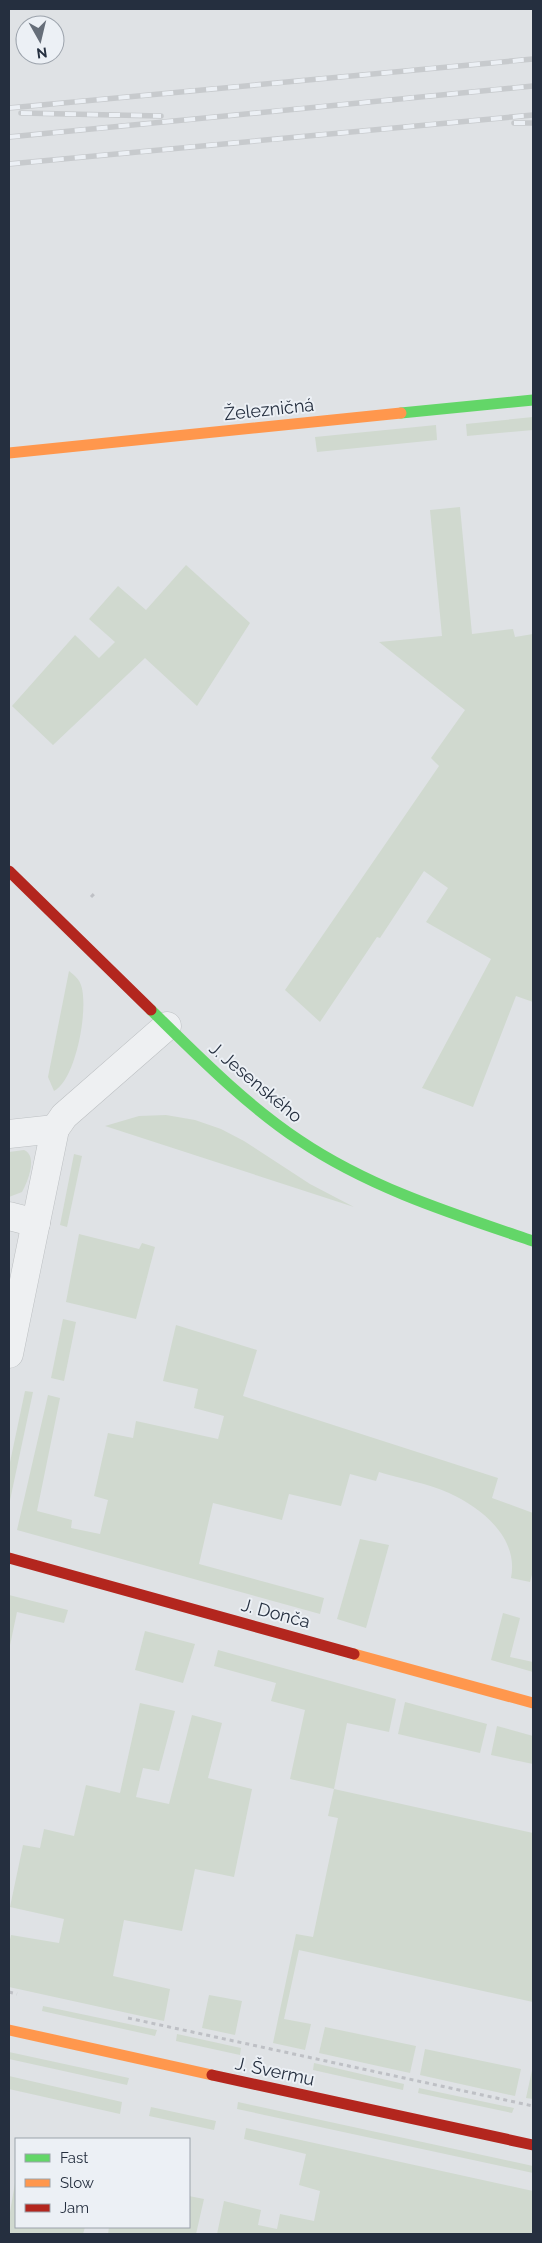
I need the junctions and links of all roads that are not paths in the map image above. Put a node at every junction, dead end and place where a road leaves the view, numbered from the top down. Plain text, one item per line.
1 (533, 400) edge
2 (9, 452) edge
3 (9, 870) edge
4 (167, 1026) junction
5 (55, 1129) junction
6 (9, 1134) edge
7 (9, 1216) edge
8 (36, 1223) junction
9 (533, 1241) edge
10 (9, 1354) edge
11 (9, 1558) edge
12 (533, 1703) edge
13 (9, 2030) edge
14 (533, 2146) edge

1 - 2 street, Železničná
3 - 4 street, J. Jesenského
4 - 5 street
4 - 9 street, J. Jesenského
5 - 6 street
5 - 8 street
7 - 8 street
8 - 10 street
11 - 12 street, J. Donča
13 - 14 street, J. Švermu

